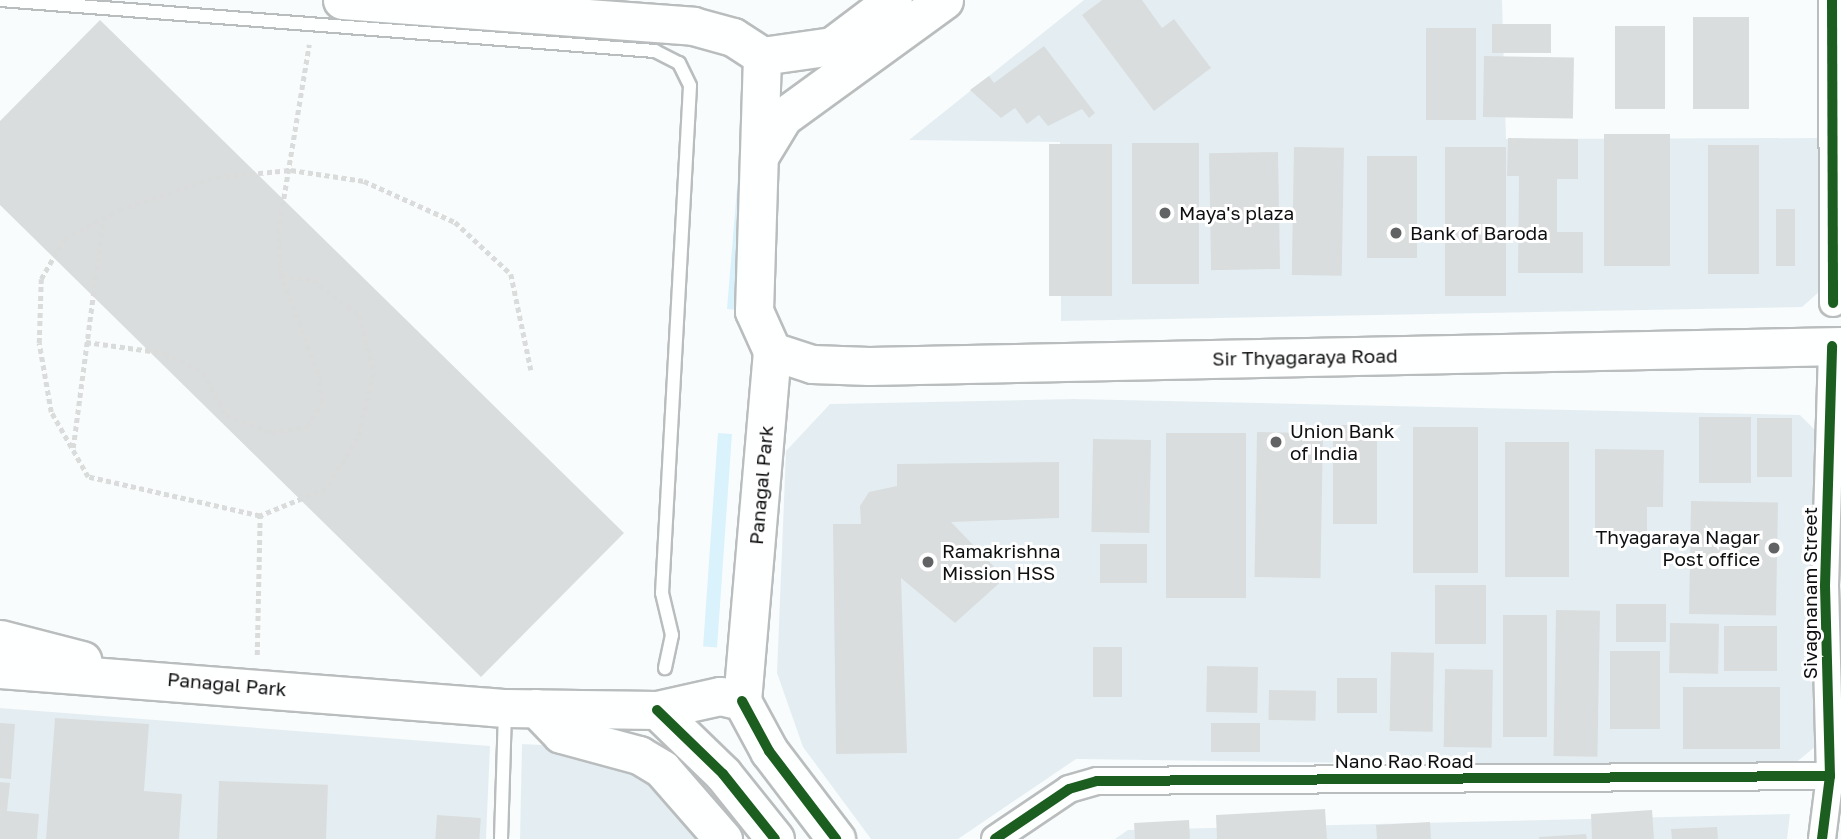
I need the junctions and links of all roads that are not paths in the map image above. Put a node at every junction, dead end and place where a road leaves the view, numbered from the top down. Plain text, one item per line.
1 (1, 0) edge
2 (342, 0) edge
3 (893, 0) edge
4 (944, 0) edge
5 (1832, 0) edge
6 (762, 56) junction
7 (760, 155) junction
8 (1836, 173) edge
9 (1833, 303) dead end
10 (1837, 346) edge
11 (772, 352) junction
12 (1833, 586) edge
13 (0, 639) edge
14 (665, 668) dead end
15 (0, 669) edge
16 (100, 673) junction
17 (742, 701) junction
18 (520, 708) junction
19 (657, 710) junction
20 (1830, 776) junction
21 (500, 839) edge
22 (723, 839) edge
23 (775, 839) edge
24 (836, 839) edge
25 (995, 839) edge
26 (1822, 839) edge

1 - 14 lane
2 - 6 main road
3 - 6 main road
4 - 7 main road
5 - 8 street
6 - 7 main road, Panagal Park
7 - 11 main road, Panagal Park
8 - 9 street
10 - 11 main road, Sir Thyagaraya Road
10 - 12 street, Sivagnanam Street
11 - 17 main road, Panagal Park
12 - 20 street, Sivagnanam Street
13 - 16 main road, Panagal Park
15 - 16 main road, Panagal Park
16 - 18 main road, Panagal Park
17 - 19 main road, Panagal Park
17 - 24 main road
18 - 19 main road, Panagal Park
18 - 21 lane
18 - 22 main road
19 - 23 main road
20 - 25 street, Nano Rao Road
20 - 26 street, Sivagnanam Street

